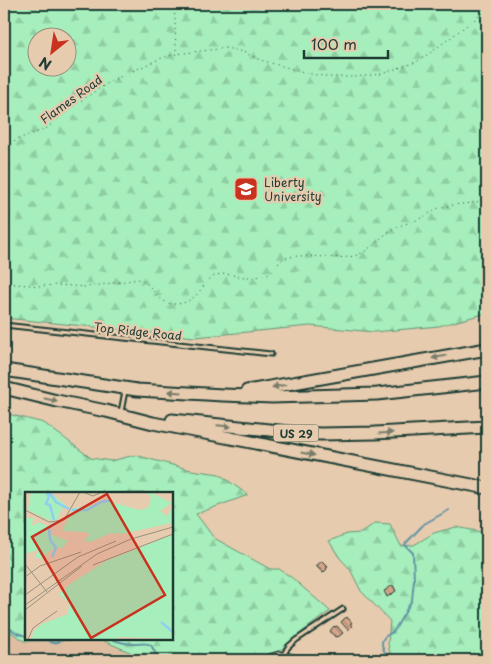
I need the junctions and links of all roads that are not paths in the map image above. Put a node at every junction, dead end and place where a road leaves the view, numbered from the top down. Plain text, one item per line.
1 (4, 325) edge
2 (487, 349) edge
3 (271, 354) dead end
4 (4, 370) edge
5 (487, 382) edge
6 (4, 388) edge
7 (126, 388) junction
8 (223, 396) junction
9 (106, 411) junction
10 (121, 412) junction
11 (487, 427) edge
12 (487, 488) edge
13 (343, 609) dead end
14 (283, 657) junction
15 (266, 660) edge
16 (298, 660) edge

1 - 3 lane, Top Ridge Road
2 -> 8 highway
4 - 7 highway
5 - 8 highway
6 -> 9 highway, US 29
8 -> 7 highway
7 - 10 lane
9 - 10 highway, US 29
9 -> 12 highway
10 -> 11 highway, US 29
13 - 14 lane
14 - 15 street
14 - 16 street

